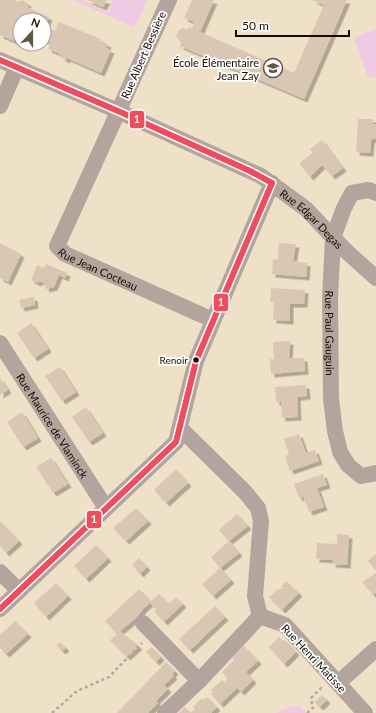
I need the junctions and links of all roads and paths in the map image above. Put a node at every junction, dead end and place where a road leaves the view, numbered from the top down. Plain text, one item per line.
1 (169, 0) edge
2 (0, 60) edge
3 (17, 67) junction
4 (0, 106) edge
5 (118, 111) junction
6 (272, 183) junction
7 (376, 193) edge
8 (333, 238) junction
9 (376, 278) edge
10 (212, 320) junction
11 (0, 343) edge
12 (180, 428) junction
13 (376, 473) edge
14 (106, 508) junction
15 (0, 572) edge
16 (18, 591) junction
17 (0, 608) edge
18 (260, 616) junction
19 (148, 628) joint
20 (376, 649) edge
21 (199, 681) junction
22 (338, 683) junction
23 (52, 713) edge
24 (165, 713) edge
25 (307, 713) edge
26 (365, 713) edge

1 - 5 street, Rue Albert Bessière
2 - 3 street, Rue Edgar Degas
3 - 4 street
3 - 5 street, Rue Edgar Degas
5 - 6 street, Rue Edgar Degas
5 - 10 street, Rue Jean Cocteau
6 - 8 street, Rue Edgar Degas
6 - 10 street
7 - 8 street, Rue Paul Gauguin
8 - 9 street, Rue Edgar Degas
8 - 13 street, Rue Paul Gauguin
10 - 12 street
11 - 14 street, Rue Maurice de Vlaminck
12 - 14 street
12 - 18 street
14 - 16 street
15 - 16 street
16 - 17 street
18 - 21 street
18 - 22 street, Rue Henri Matisse
19 - 21 street
19 - 23 path
20 - 22 street
21 - 24 street
22 - 25 path
22 - 26 street, Rue Henri Matisse

